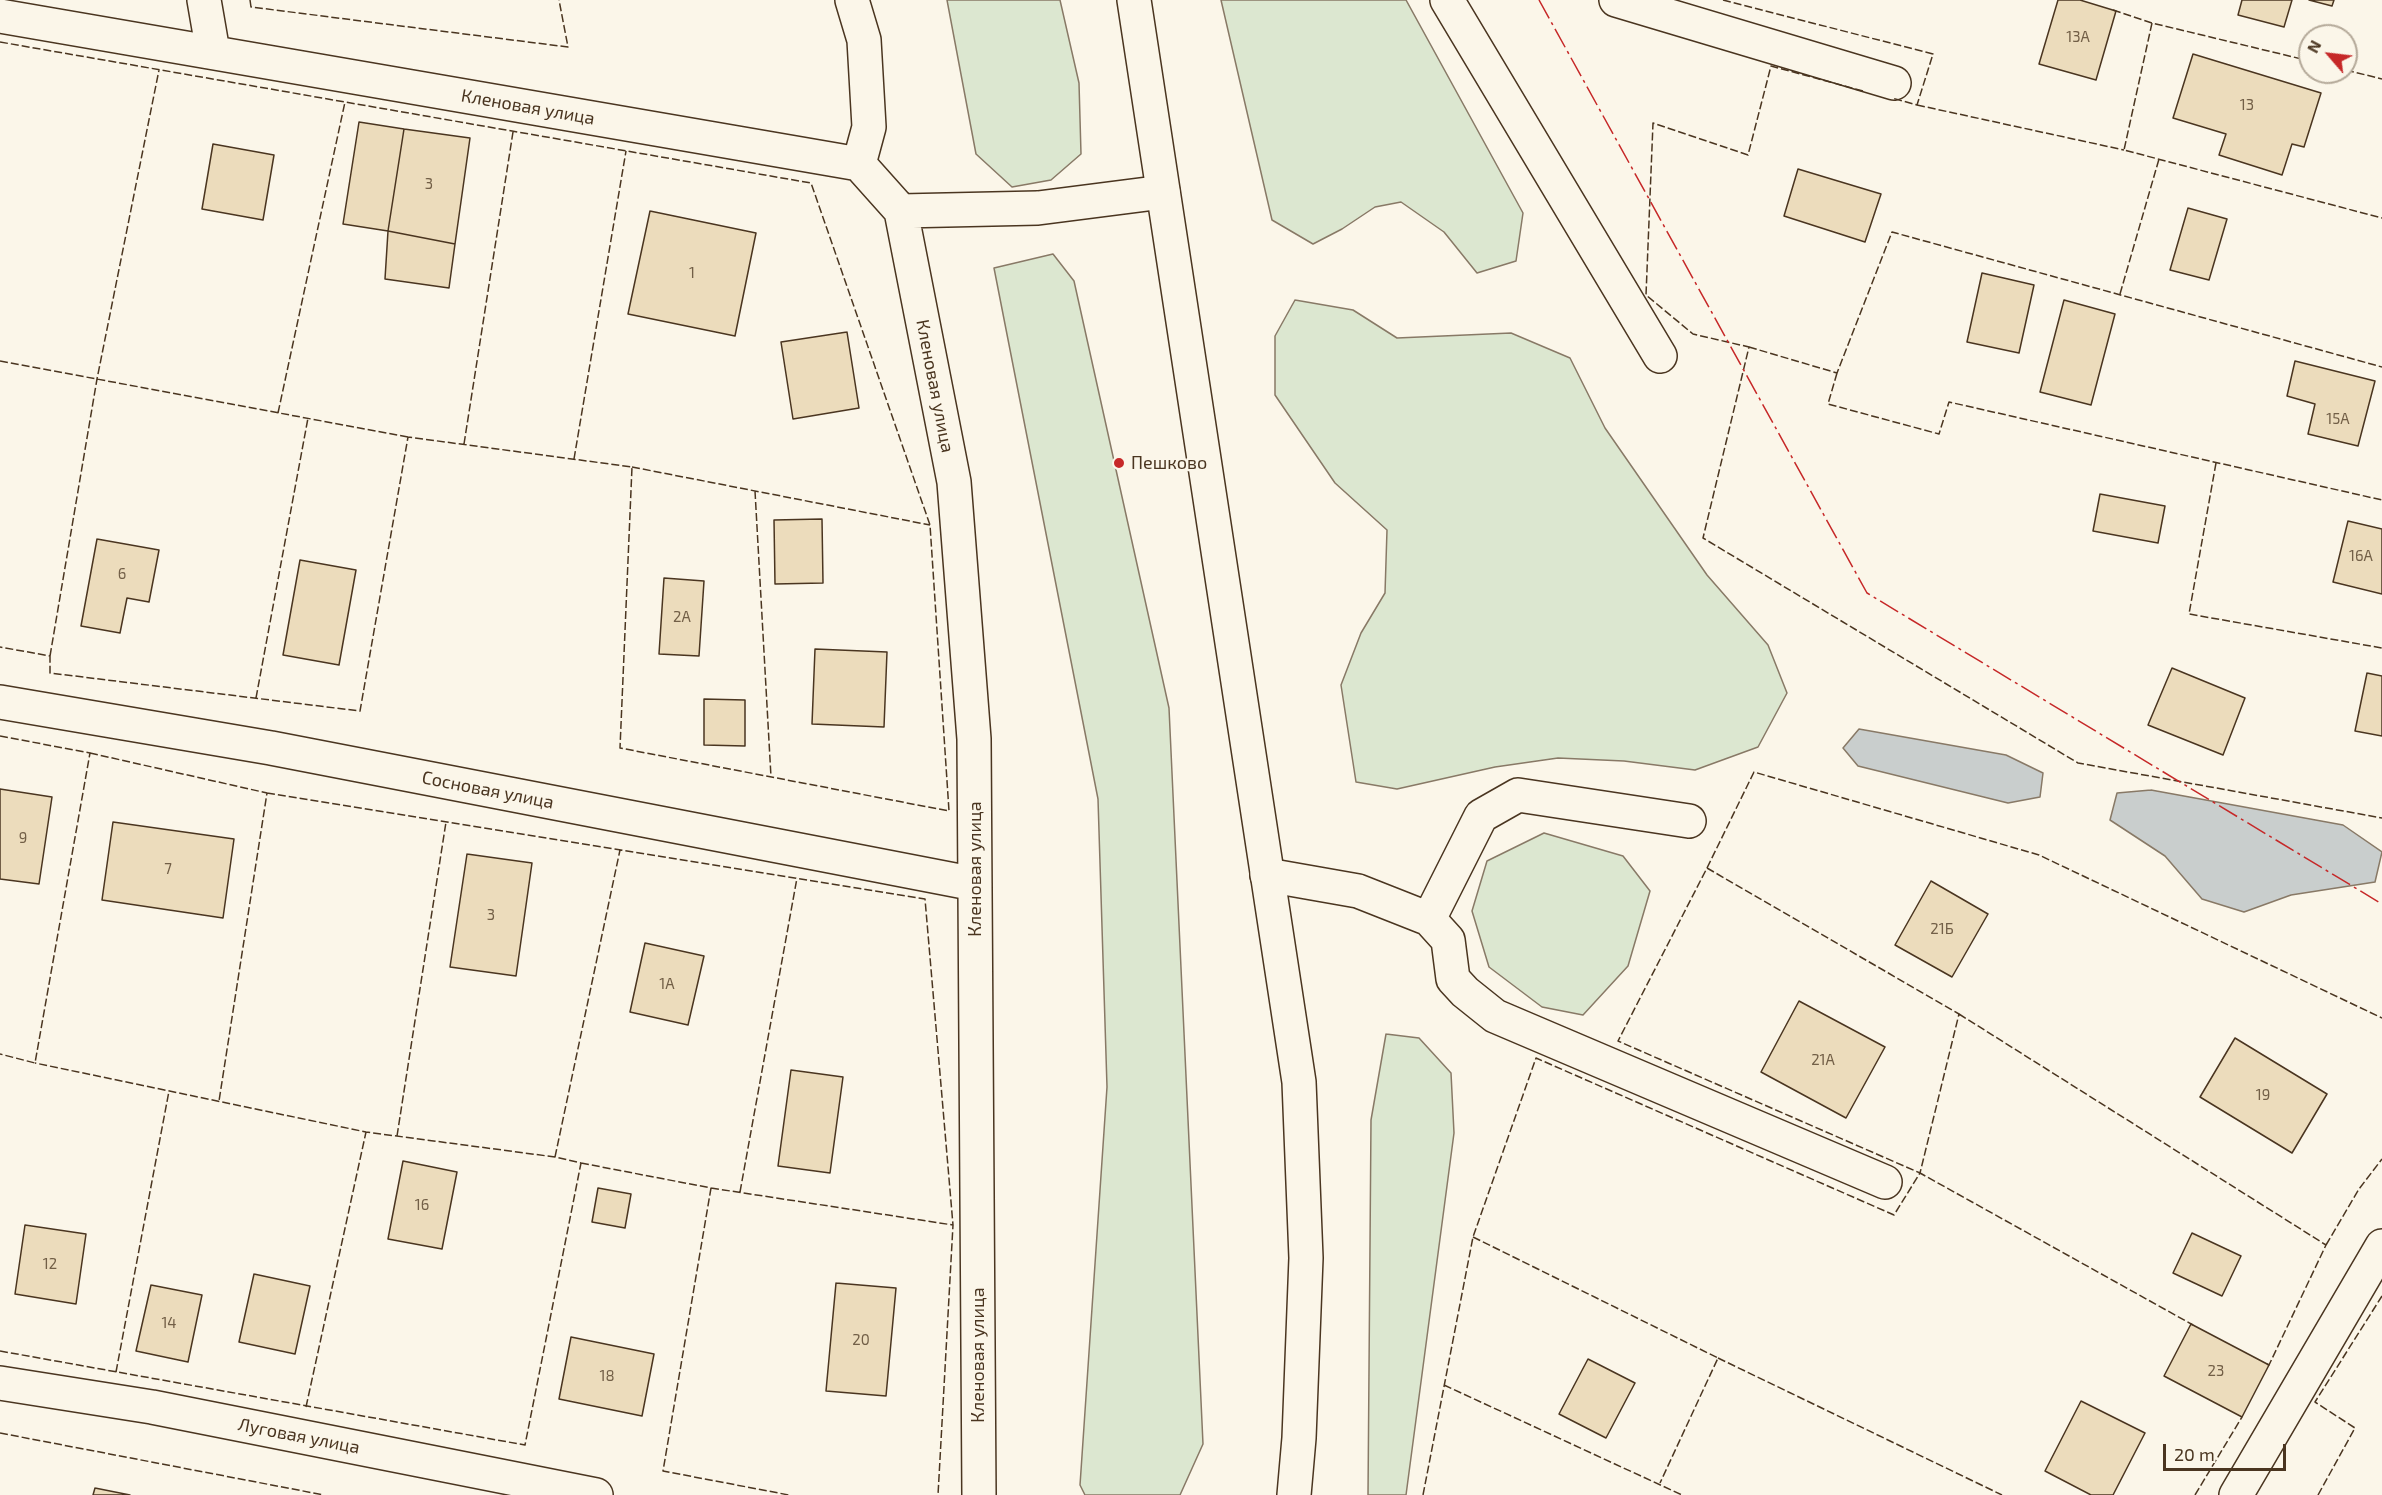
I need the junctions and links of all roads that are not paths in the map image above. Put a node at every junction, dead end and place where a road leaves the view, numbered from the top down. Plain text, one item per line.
1 (204, 0) edge
2 (852, 0) edge
3 (1134, 0) edge
4 (1447, 0) edge
5 (1616, 0) edge
6 (0, 15) edge
7 (213, 52) junction
8 (1894, 83) dead end
9 (859, 164) junction
10 (1163, 192) junction
11 (901, 211) junction
12 (1660, 356) dead end
13 (0, 702) edge
14 (1689, 821) dead end
15 (1267, 875) junction
16 (975, 884) junction
17 (1429, 919) junction
18 (1885, 1182) dead end
19 (2382, 1246) edge
20 (0, 1383) edge
21 (596, 1495) edge
22 (979, 1495) edge
23 (1294, 1495) edge
24 (2236, 1495) edge

1 - 7 main road
2 - 9 main road
3 - 10 main road
4 - 12 main road
5 - 8 main road
6 - 7 main road, Кленовая улица
7 - 9 main road, Кленовая улица
9 - 11 main road
10 - 11 main road
10 - 15 main road
11 - 16 main road, Кленовая улица
13 - 16 main road, Сосновая улица
14 - 17 main road
15 - 17 main road
15 - 23 main road
16 - 22 main road, Кленовая улица
17 - 18 main road
19 - 24 main road
20 - 21 main road, Луговая улица

